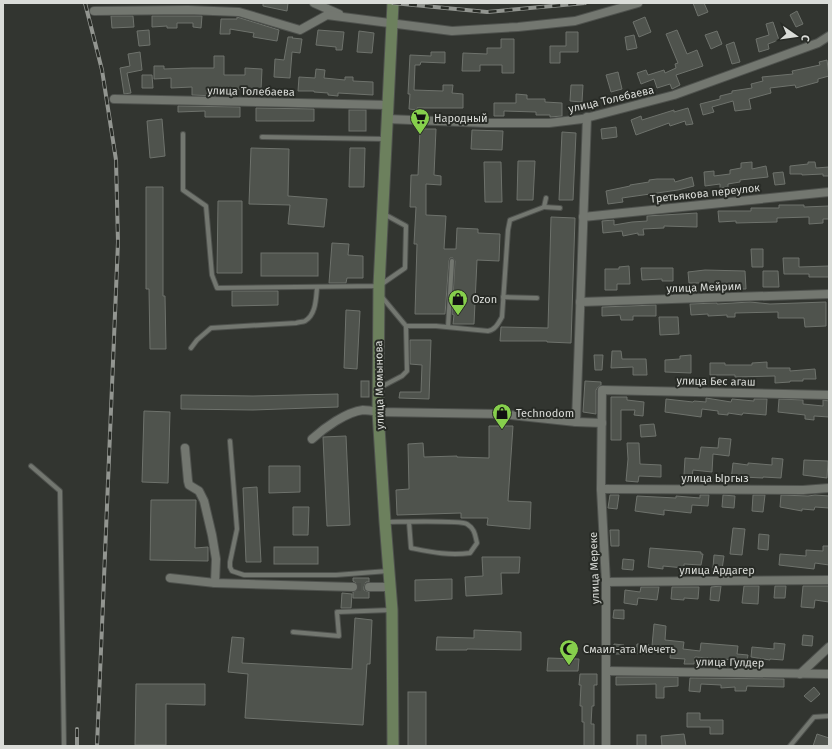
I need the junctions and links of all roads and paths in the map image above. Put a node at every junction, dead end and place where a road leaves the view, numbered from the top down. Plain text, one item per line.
1 (314, 3) edge
2 (393, 3) edge
3 (638, 3) edge
4 (94, 11) dead end
5 (349, 18) junction
6 (392, 24) junction
7 (829, 36) edge
8 (114, 99) dead end
9 (388, 106) junction
10 (587, 118) junction
11 (387, 119) junction
12 (183, 134) dead end
13 (262, 138) dead end
14 (386, 139) junction
15 (829, 192) edge
16 (546, 198) dead end
17 (544, 207) junction
18 (560, 208) dead end
19 (383, 214) junction
20 (583, 217) junction
21 (452, 261) dead end
22 (317, 288) junction
23 (379, 290) junction
24 (829, 294) edge
25 (503, 297) junction
26 (537, 298) dead end
27 (580, 302) junction
28 (406, 326) junction
29 (448, 327) junction
30 (191, 348) dead end
31 (379, 388) junction
32 (602, 390) joint
33 (829, 395) edge
34 (378, 412) junction
35 (576, 422) junction
36 (602, 423) junction
37 (312, 439) dead end
38 (230, 441) dead end
39 (185, 448) dead end
40 (31, 466) dead end
41 (829, 488) edge
42 (601, 489) junction
43 (385, 522) junction
44 (409, 522) junction
45 (389, 571) junction
46 (170, 578) dead end
47 (829, 580) edge
48 (606, 582) junction
49 (215, 583) junction
50 (353, 587) tunnel mouth
51 (369, 587) tunnel mouth
52 (390, 587) junction
53 (392, 610) junction
54 (293, 632) dead end
55 (829, 646) edge
56 (606, 671) junction
57 (800, 674) junction
58 (829, 674) edge
59 (829, 716) edge
60 (64, 746) edge
61 (393, 746) edge
62 (606, 746) edge
63 (790, 746) edge

1 - 5 street
2 - 6 main road, улица Момынова
3 - 6 street
4 - 5 street
5 - 6 street
6 - 9 main road, улица Момынова
7 - 10 street, улица Толебаева
8 - 9 street, улица Толебаева
9 - 11 main road, улица Момынова
10 - 11 street, улица Толебаева
10 - 20 street
11 - 14 main road, улица Момынова
12 - 22 lane
13 - 14 lane
14 - 19 main road, улица Момынова
15 - 20 street, Третьякова переулок
16 - 17 lane
17 - 18 lane
17 - 25 lane
19 - 23 main road, улица Момынова
19 - 23 lane
20 - 27 street
21 - 29 lane
22 - 23 lane
22 - 30 lane
23 - 28 lane
23 - 31 main road, улица Момынова
24 - 27 street, улица Мейрим
25 - 26 lane
25 - 29 lane
27 - 35 street
28 - 29 lane
28 - 31 lane
31 - 34 main road, улица Момынова
32 - 33 street, улица Бес агаш
32 - 36 street, улица Мереке
34 - 35 street
34 - 37 street
34 - 43 main road, улица Момынова
35 - 36 street
36 - 42 street, улица Мереке
38 - 45 lane
39 - 49 street
40 - 60 lane
41 - 42 street, улица Ыргыз
42 - 48 street, улица Мереке
43 - 44 lane
43 - 45 main road, улица Момынова
44 - 44 lane
45 - 52 main road, улица Момынова
46 - 49 street
47 - 48 street, улица Ардагер
48 - 56 street, улица Мереке
49 - 50 street
51 - 52 street
52 - 53 main road, улица Момынова
53 - 54 lane
53 - 61 main road, улица Момынова
55 - 57 street
56 - 57 street, улица Гулдер
56 - 62 street, улица Мереке
57 - 58 street, улица Гулдер
59 - 63 lane

